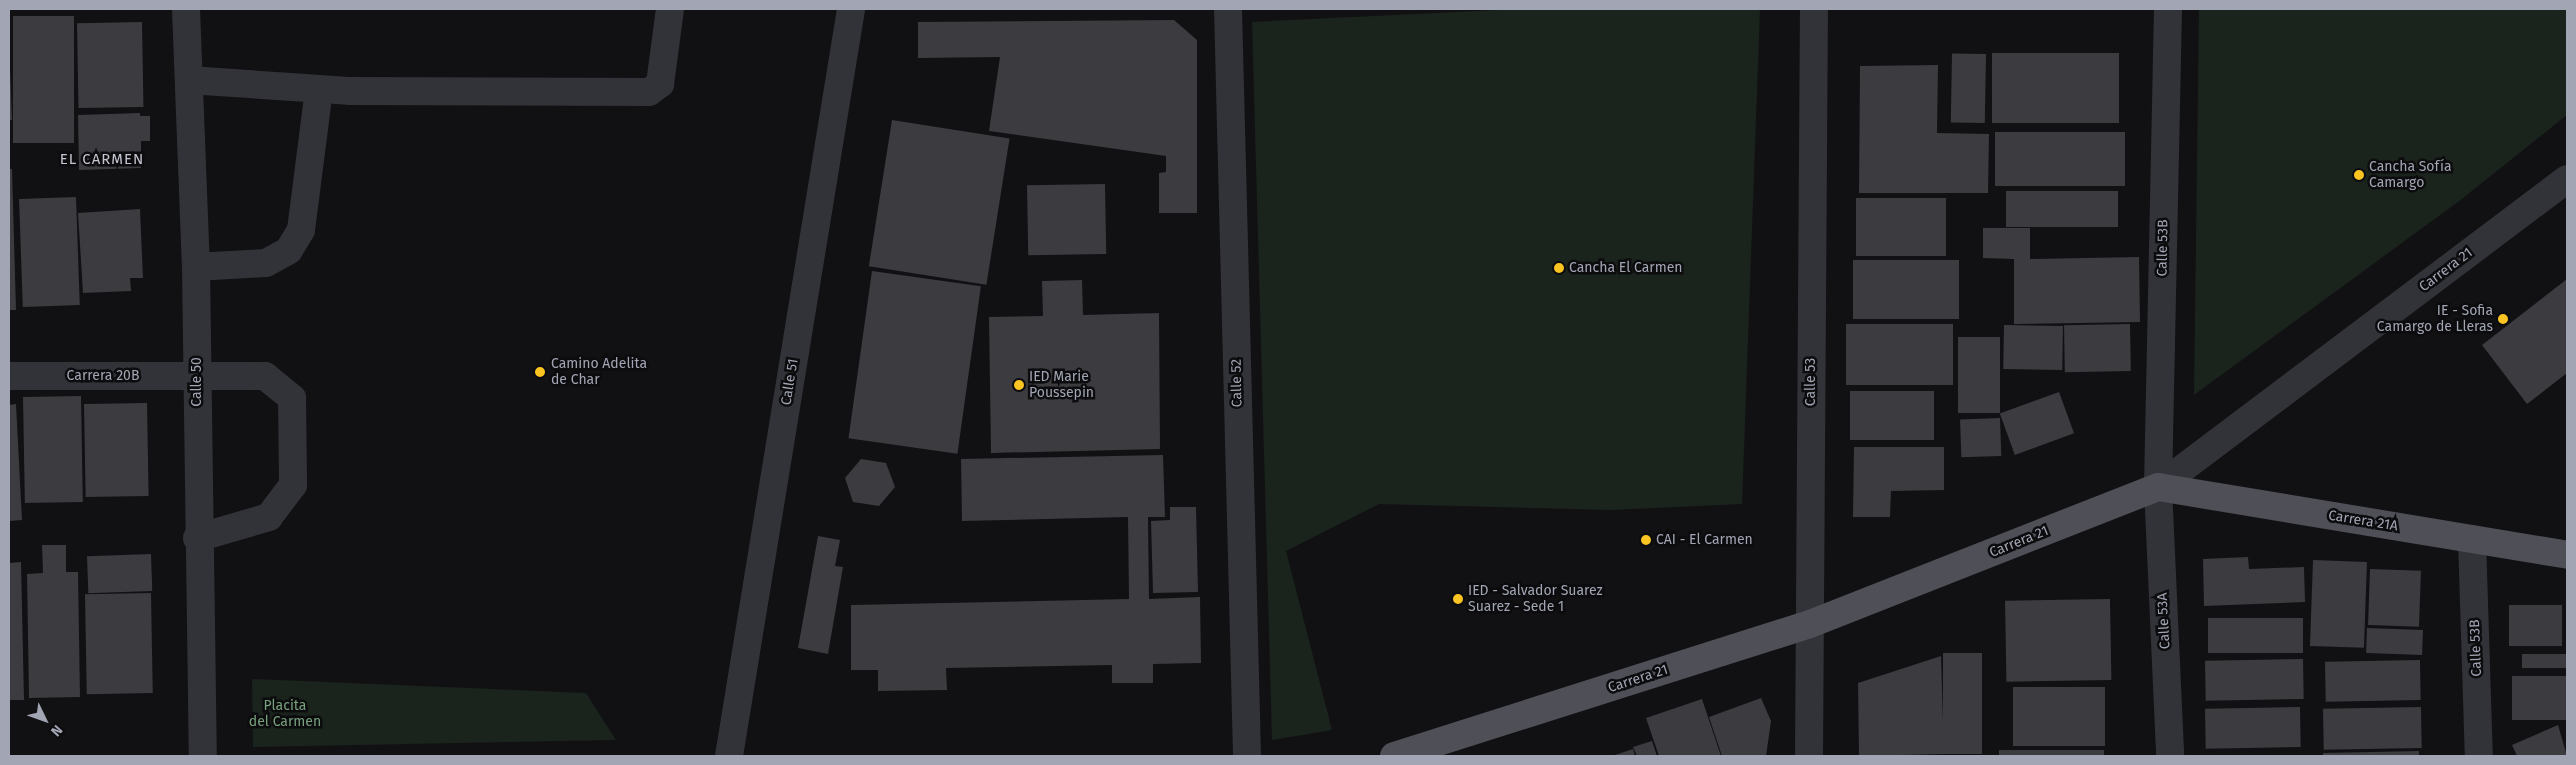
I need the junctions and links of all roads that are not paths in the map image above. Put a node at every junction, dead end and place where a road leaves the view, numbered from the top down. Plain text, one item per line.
1 (186, 9) edge
2 (670, 9) edge
3 (851, 9) edge
4 (1228, 9) edge
5 (1814, 9) edge
6 (2168, 9) edge
7 (189, 80) junction
8 (320, 89) junction
9 (2567, 179) edge
10 (196, 267) junction
11 (9, 376) edge
12 (197, 377) junction
13 (2158, 487) junction
14 (197, 538) junction
15 (2472, 539) junction
16 (2567, 555) edge
17 (1810, 624) junction
18 (203, 756) edge
19 (729, 756) edge
20 (1247, 756) edge
21 (1394, 756) edge
22 (1809, 756) edge
23 (2170, 756) edge
24 (2479, 756) edge

1 - 7 street, Calle 50
2 - 8 street
3 - 19 street, Calle 51
4 - 20 street, Calle 52
5 - 17 street, Calle 53
6 - 13 street, Calle 53B
7 - 8 street
7 - 10 street, Calle 50
8 - 10 street
9 - 13 street, Carrera 21
10 - 12 street, Calle 50
11 - 12 street, Carrera 20B
12 - 14 street, Calle 50
12 - 14 street, Carrera 20B
13 - 15 main road, Carrera 21A
13 - 17 main road, Carrera 21
13 - 23 street, Calle 53A
14 - 18 street, Calle 50
15 - 16 main road, Carrera 21A
15 - 24 street, Calle 53B
17 - 21 main road, Carrera 21
17 - 22 street, Calle 53

